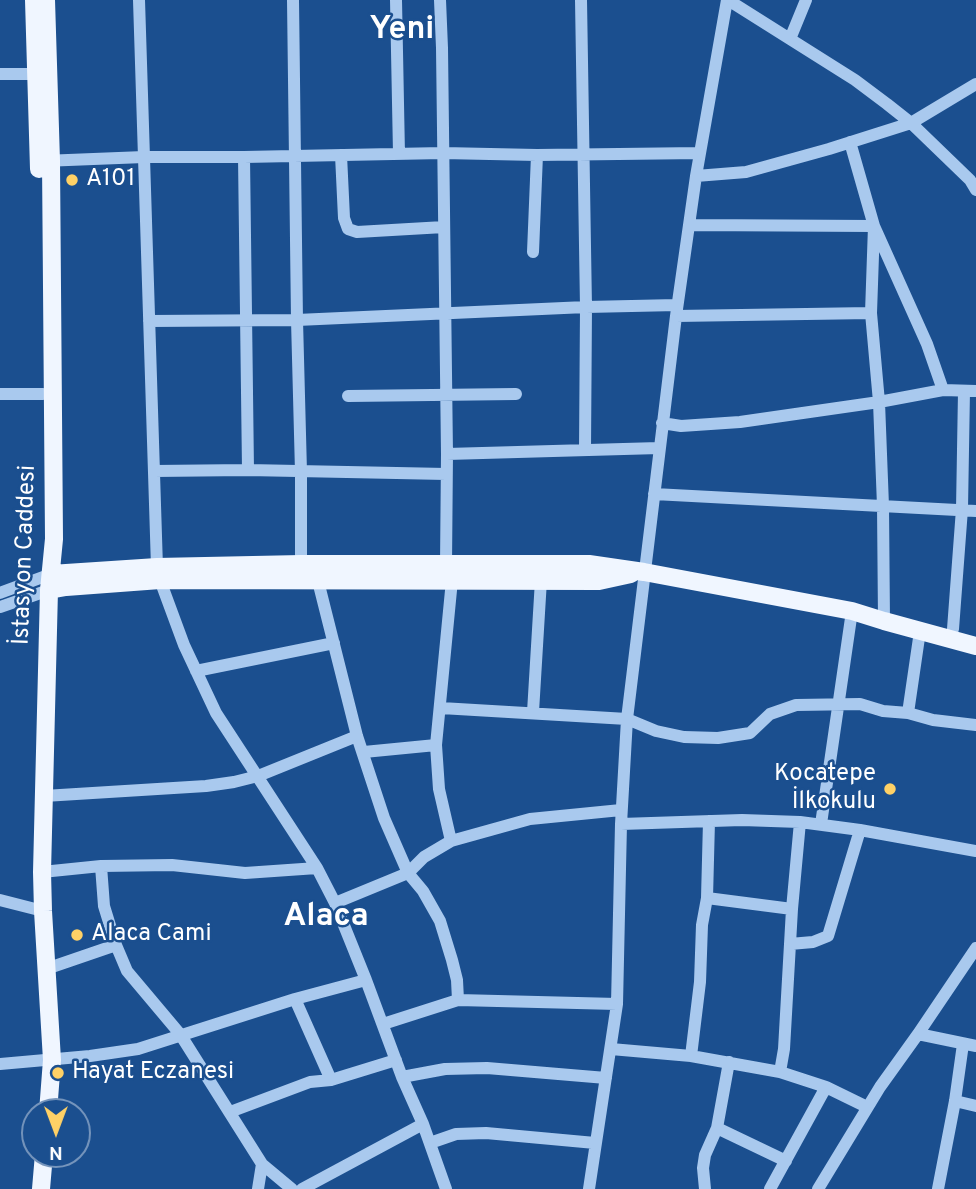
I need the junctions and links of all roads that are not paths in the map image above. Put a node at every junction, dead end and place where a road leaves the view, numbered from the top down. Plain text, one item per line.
1 (34, 0) edge
2 (46, 0) edge
3 (139, 0) edge
4 (293, 0) edge
5 (396, 0) edge
6 (440, 0) edge
7 (581, 0) edge
8 (728, 0) edge
9 (806, 0) edge
10 (790, 38) junction
11 (0, 74) edge
12 (36, 74) junction
13 (976, 84) edge
14 (911, 123) junction
15 (850, 142) junction
16 (443, 153) junction
17 (583, 153) junction
18 (700, 153) junction
19 (399, 154) junction
20 (296, 155) junction
21 (341, 155) junction
22 (537, 155) junction
23 (144, 157) junction
24 (244, 157) junction
25 (45, 161) junction
26 (696, 177) junction
27 (974, 183) edge
28 (689, 225) junction
29 (874, 226) junction
30 (444, 227) junction
31 (533, 252) dead end
32 (586, 307) junction
33 (677, 310) junction
34 (445, 313) junction
35 (871, 313) junction
36 (247, 319) junction
37 (297, 320) junction
38 (149, 321) junction
39 (943, 390) junction
40 (970, 391) edge
41 (0, 394) edge
42 (43, 394) junction
43 (516, 394) dead end
44 (348, 396) dead end
45 (446, 396) junction
46 (879, 402) junction
47 (662, 423) junction
48 (659, 448) junction
49 (585, 450) junction
50 (447, 454) junction
51 (248, 470) junction
52 (154, 471) junction
53 (301, 472) junction
54 (446, 474) junction
55 (654, 494) junction
56 (883, 506) junction
57 (962, 509) junction
58 (976, 510) edge
59 (644, 572) junction
60 (158, 573) junction
61 (449, 573) junction
62 (307, 575) junction
63 (541, 580) junction
64 (50, 582) junction
65 (0, 593) edge
66 (0, 607) edge
67 (852, 611) junction
68 (884, 617) junction
69 (953, 629) junction
70 (920, 631) junction
71 (976, 636) edge
72 (334, 643) junction
73 (976, 646) edge
74 (196, 671) junction
75 (839, 704) junction
76 (441, 708) junction
77 (533, 712) junction
78 (908, 713) junction
79 (627, 719) junction
80 (976, 725) edge
81 (357, 736) junction
82 (436, 746) junction
83 (364, 752) junction
84 (258, 776) junction
85 (44, 796) junction
86 (621, 810) junction
87 (709, 821) junction
88 (800, 822) junction
89 (621, 824) junction
90 (821, 824) junction
91 (860, 830) junction
92 (451, 841) junction
93 (976, 851) edge
94 (101, 866) junction
95 (317, 868) junction
96 (43, 872) junction
97 (408, 873) junction
98 (707, 898) junction
99 (0, 900) edge
100 (335, 903) junction
101 (792, 909) junction
102 (43, 911) junction
103 (790, 944) junction
104 (116, 945) junction
105 (976, 948) edge
106 (46, 969) junction
107 (366, 980) junction
108 (295, 999) junction
109 (457, 1000) junction
110 (617, 1004) junction
111 (383, 1024) junction
112 (180, 1034) junction
113 (918, 1034) junction
114 (969, 1045) edge
115 (611, 1049) junction
116 (691, 1056) junction
117 (52, 1060) junction
118 (396, 1060) junction
119 (729, 1062) junction
120 (0, 1064) edge
121 (780, 1072) junction
122 (402, 1077) junction
123 (606, 1077) junction
124 (331, 1080) junction
125 (826, 1087) junction
126 (49, 1098) edge
127 (955, 1101) junction
128 (976, 1106) edge
129 (867, 1107) junction
130 (230, 1112) junction
131 (423, 1125) junction
132 (717, 1128) junction
133 (430, 1143) junction
134 (596, 1143) junction
135 (786, 1161) junction
136 (262, 1164) junction
137 (43, 1168) edge
138 (41, 1189) edge
139 (258, 1189) edge
140 (292, 1189) edge
141 (302, 1189) edge
142 (446, 1189) edge
143 (589, 1189) edge
144 (705, 1189) edge
145 (770, 1189) edge
146 (818, 1189) edge
147 (938, 1189) edge

1 - 12 main road
2 - 25 main road, İstasyon Caddesi
3 - 23 street
4 - 20 street
5 - 19 street
6 - 16 street
7 - 17 street
8 - 10 street
8 - 18 street
9 - 10 street
10 - 14 street
11 - 12 street
12 - 25 main road
13 - 14 street
14 - 15 street
14 - 27 street
15 - 26 street
15 - 29 street
16 - 19 street
16 - 22 street
16 - 30 street
17 - 18 street
17 - 22 street
17 - 32 street
18 - 26 street
19 - 21 street
20 - 21 street
20 - 24 street
20 - 37 street
21 - 30 street
22 - 31 street
23 - 24 street
23 - 25 street
23 - 38 street
24 - 36 street
25 - 42 main road
25 - 64 main road, İstasyon Caddesi
26 - 28 street
28 - 29 street
28 - 33 street
29 - 35 street
29 - 39 street
30 - 34 street
32 - 33 street
32 - 34 street
32 - 49 street
33 - 35 street
33 - 47 street
34 - 37 street
34 - 45 street
35 - 46 street
36 - 37 street
36 - 38 street
36 - 51 street
37 - 53 street
38 - 52 street
39 - 40 street
39 - 46 street
40 - 57 street
41 - 42 street
42 - 64 main road
43 - 45 street
44 - 45 street
45 - 50 street
46 - 47 street
46 - 56 street
47 - 48 street
48 - 49 street
48 - 55 street
49 - 50 street
50 - 54 street
51 - 52 street
51 - 53 street
52 - 60 street
53 - 54 street
53 - 62 street
54 - 61 street
55 - 56 street
55 - 59 street
56 - 57 street
56 - 68 street
57 - 58 street
57 - 69 street
59 - 61 main road
59 - 63 main road
59 - 67 main road
59 - 79 street
60 - 62 main road
60 - 64 main road
60 - 74 street
61 - 62 main road
61 - 63 main road
61 - 76 street
62 - 72 street
63 - 77 street
64 - 65 street
64 - 66 street
64 - 85 main road, İstasyon Caddesi
67 - 68 main road
67 - 75 street
68 - 69 main road
68 - 70 main road
69 - 71 main road
70 - 73 main road
70 - 78 street
72 - 74 street
72 - 81 street
74 - 84 street
75 - 78 street
75 - 79 street
75 - 90 street
76 - 77 street
76 - 82 street
77 - 79 street
78 - 80 street
79 - 86 street
81 - 83 street
81 - 84 street
82 - 83 street
82 - 92 street
83 - 97 street
84 - 85 street
84 - 95 street
85 - 96 main road, İstasyon Caddesi
86 - 89 street
86 - 92 street
87 - 88 street
87 - 89 street
87 - 98 street
88 - 90 street
88 - 101 street
89 - 110 street
90 - 91 street
91 - 93 street
91 - 103 street
92 - 97 street
94 - 95 street
94 - 96 street
94 - 104 street
95 - 100 street
96 - 102 main road, İstasyon Caddesi
97 - 100 street
97 - 109 street
98 - 101 street
98 - 116 street
99 - 102 street
100 - 107 street
101 - 103 street
102 - 106 main road, İstasyon Caddesi
103 - 121 street
104 - 106 street
104 - 112 street
105 - 113 street
106 - 117 main road, İstasyon Caddesi
107 - 108 street
107 - 111 street
108 - 112 street
108 - 124 street
109 - 110 street
109 - 111 street
110 - 115 street
111 - 118 street
112 - 117 street
112 - 130 street
113 - 114 street
113 - 129 street
114 - 127 street
115 - 116 street
115 - 123 street
116 - 119 street
117 - 120 street
117 - 126 main road, İstasyon Caddesi
118 - 122 street
118 - 124 street
119 - 121 street
119 - 132 street
121 - 125 street
122 - 123 street
122 - 131 street
123 - 134 street
124 - 130 street
125 - 129 street
125 - 135 street
127 - 128 street
127 - 147 street
129 - 146 street
130 - 136 street
131 - 133 street
131 - 141 street
132 - 135 street
132 - 144 street
133 - 134 street
133 - 142 street
134 - 143 street
135 - 145 street
136 - 139 street
136 - 140 street
137 - 138 main road

